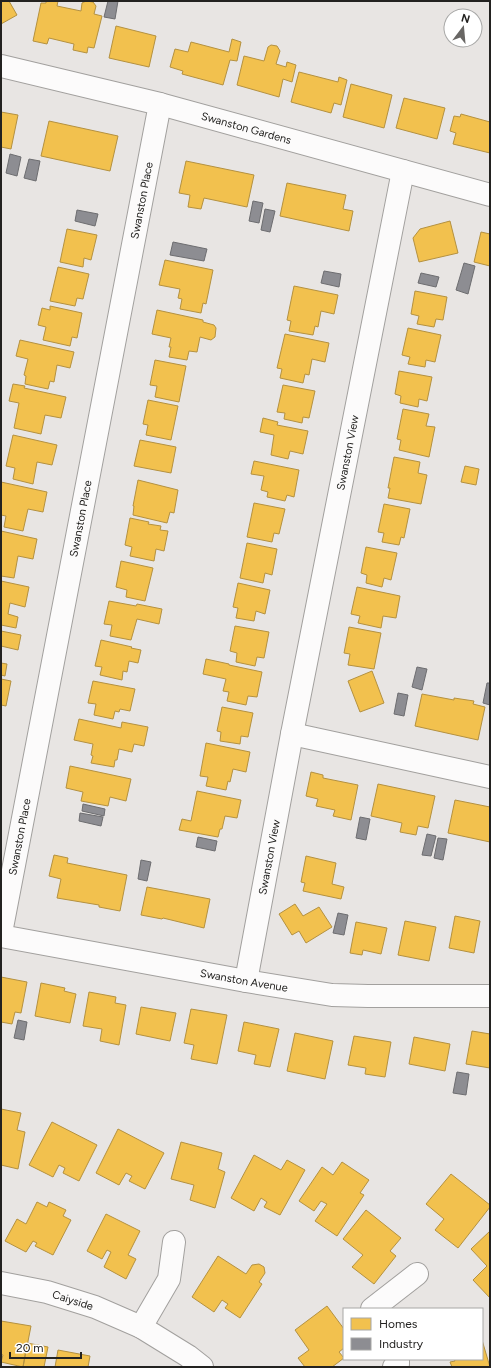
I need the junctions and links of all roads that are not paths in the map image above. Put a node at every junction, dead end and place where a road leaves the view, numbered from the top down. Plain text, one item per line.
1 (1, 66) edge
2 (160, 104) junction
3 (403, 171) junction
4 (490, 194) edge
5 (292, 734) junction
6 (490, 777) edge
7 (1, 934) edge
8 (246, 981) junction
9 (490, 996) edge
10 (174, 1242) dead end
11 (417, 1274) dead end
12 (1, 1283) edge
13 (373, 1308) edge
14 (141, 1327) junction
15 (202, 1367) edge

1 - 2 street, Swanston Gardens
2 - 3 street, Swanston Gardens
2 - 7 street, Swanston Place
3 - 4 street, Swanston Gardens
3 - 5 street, Swanston View
5 - 6 street
5 - 8 street, Swanston View
7 - 8 street, Swanston Avenue
8 - 9 street, Swanston Avenue
10 - 14 street
11 - 13 street
12 - 14 street, Caiyside
14 - 15 street, Caiyside

